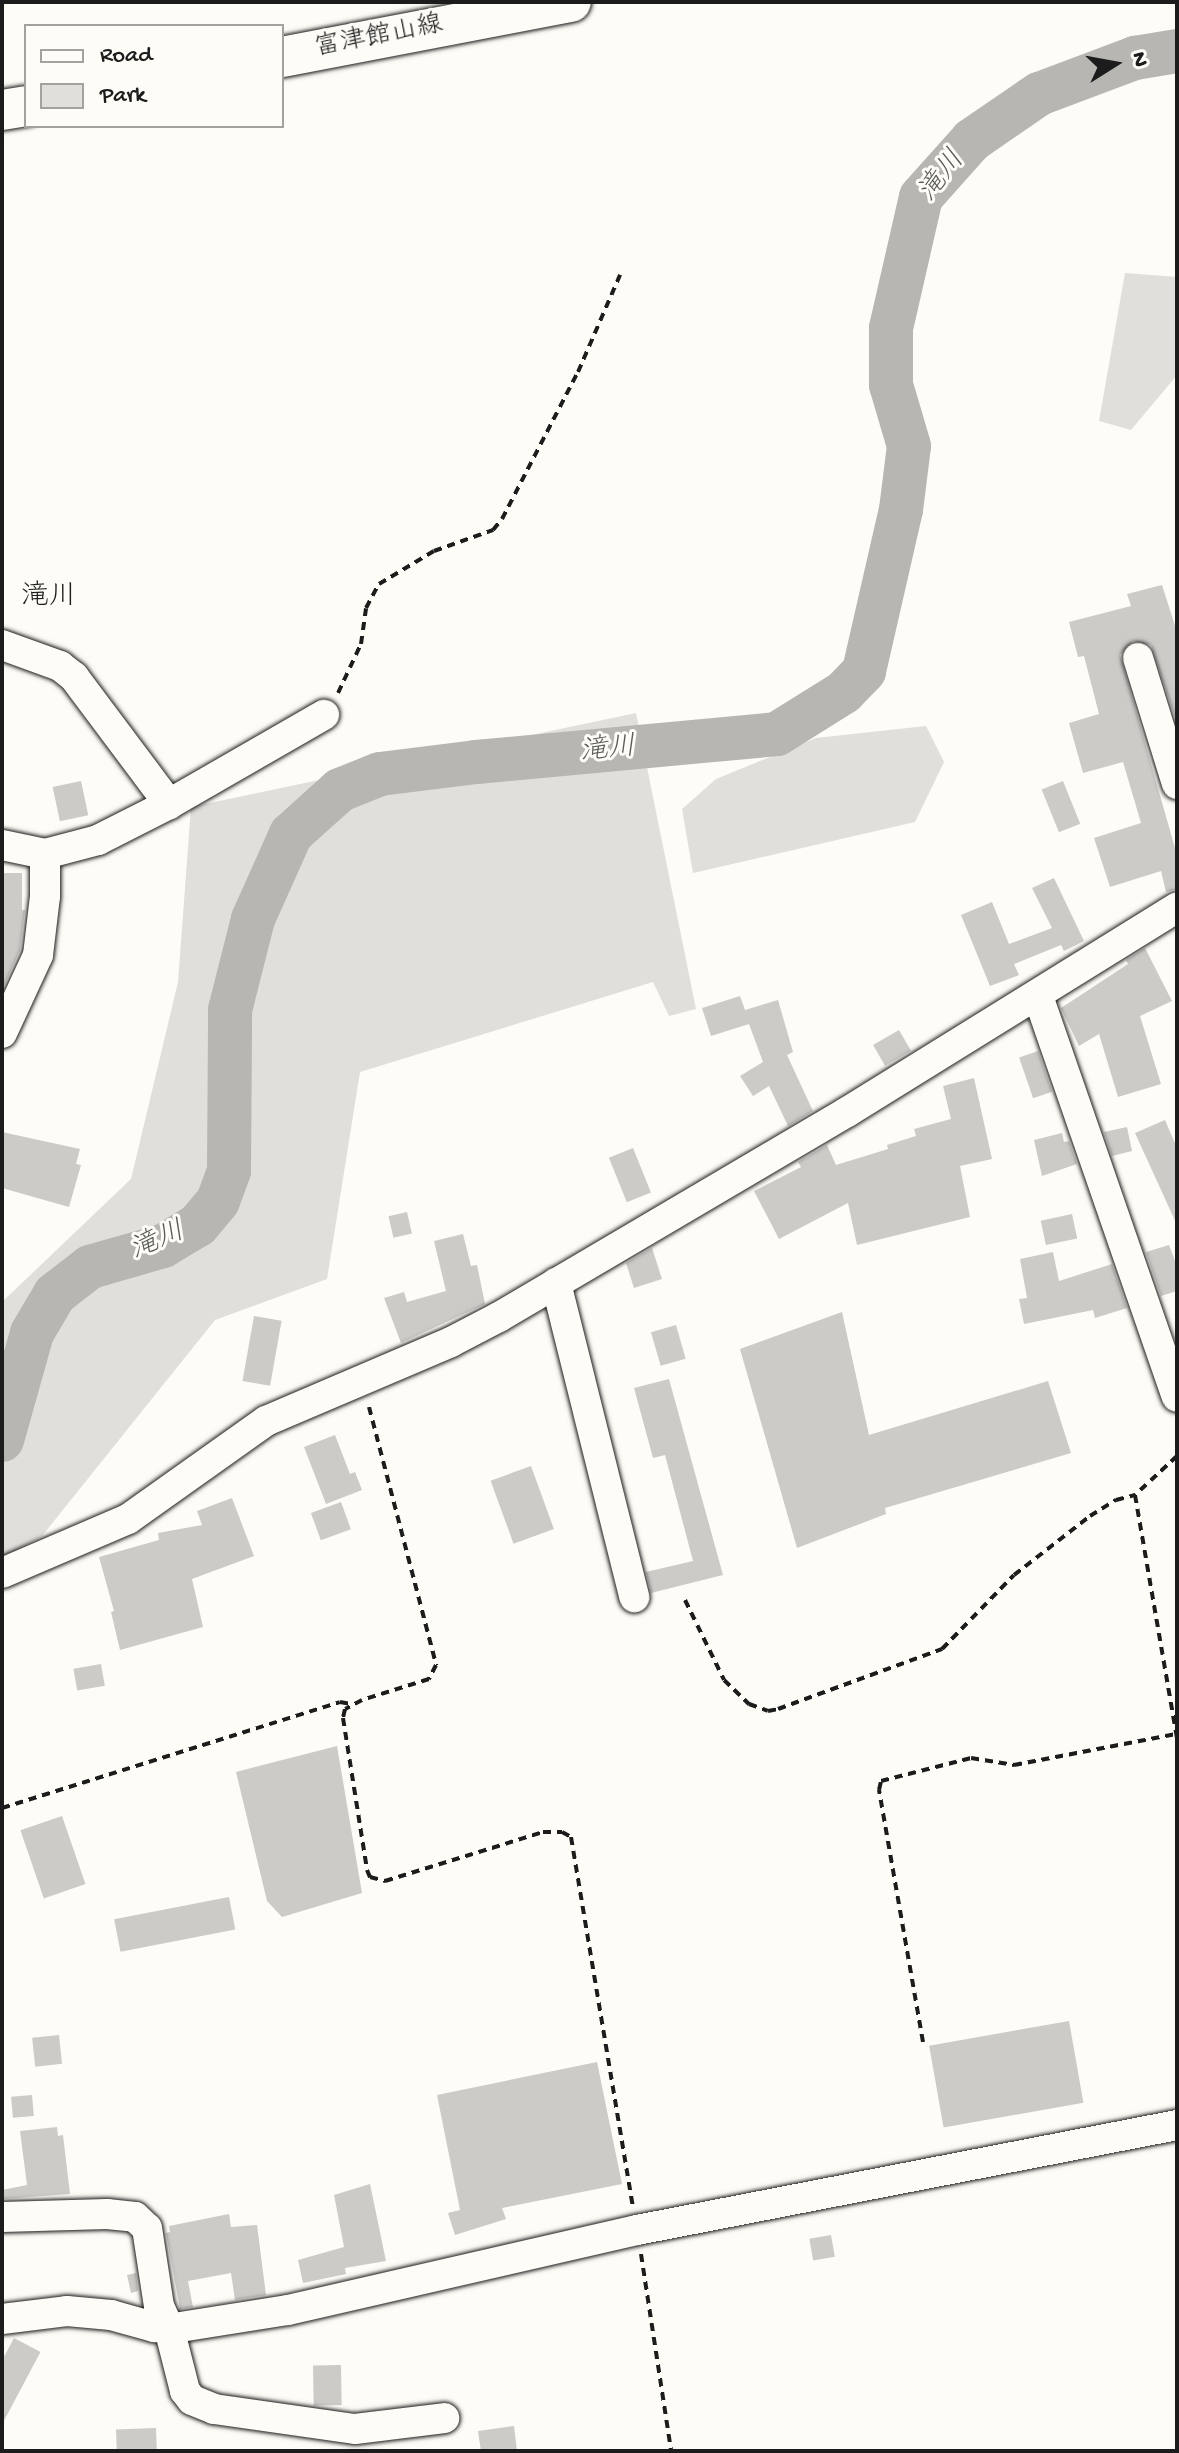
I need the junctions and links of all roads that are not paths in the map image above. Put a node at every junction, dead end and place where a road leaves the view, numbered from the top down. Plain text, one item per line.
1 (571, 2) edge
2 (284, 57) edge
3 (24, 106) edge
4 (2, 110) edge
5 (2, 645) edge
6 (1138, 658) dead end
7 (324, 715) road end
8 (1177, 784) edge
9 (169, 804) junction
10 (2, 845) edge
11 (45, 854) junction
12 (1177, 907) edge
13 (1038, 996) junction
14 (2, 1033) edge
15 (556, 1283) junction
16 (1177, 1397) edge
17 (2, 1573) edge
18 (634, 1597) dead end
19 (1177, 2125) edge
20 (2, 2217) edge
21 (2, 2319) edge
22 (169, 2328) junction
23 (444, 2418) dead end
24 (345, 2440) edge

1 - 2 main road, 富津館山線
3 - 4 main road
5 - 9 street
6 - 8 street
7 - 9 street
9 - 11 street
10 - 11 street
11 - 14 street
12 - 13 street
13 - 15 street
13 - 16 street
15 - 17 street
15 - 18 street
19 - 22 street
20 - 22 street
21 - 22 street
22 - 24 street
23 - 24 street

